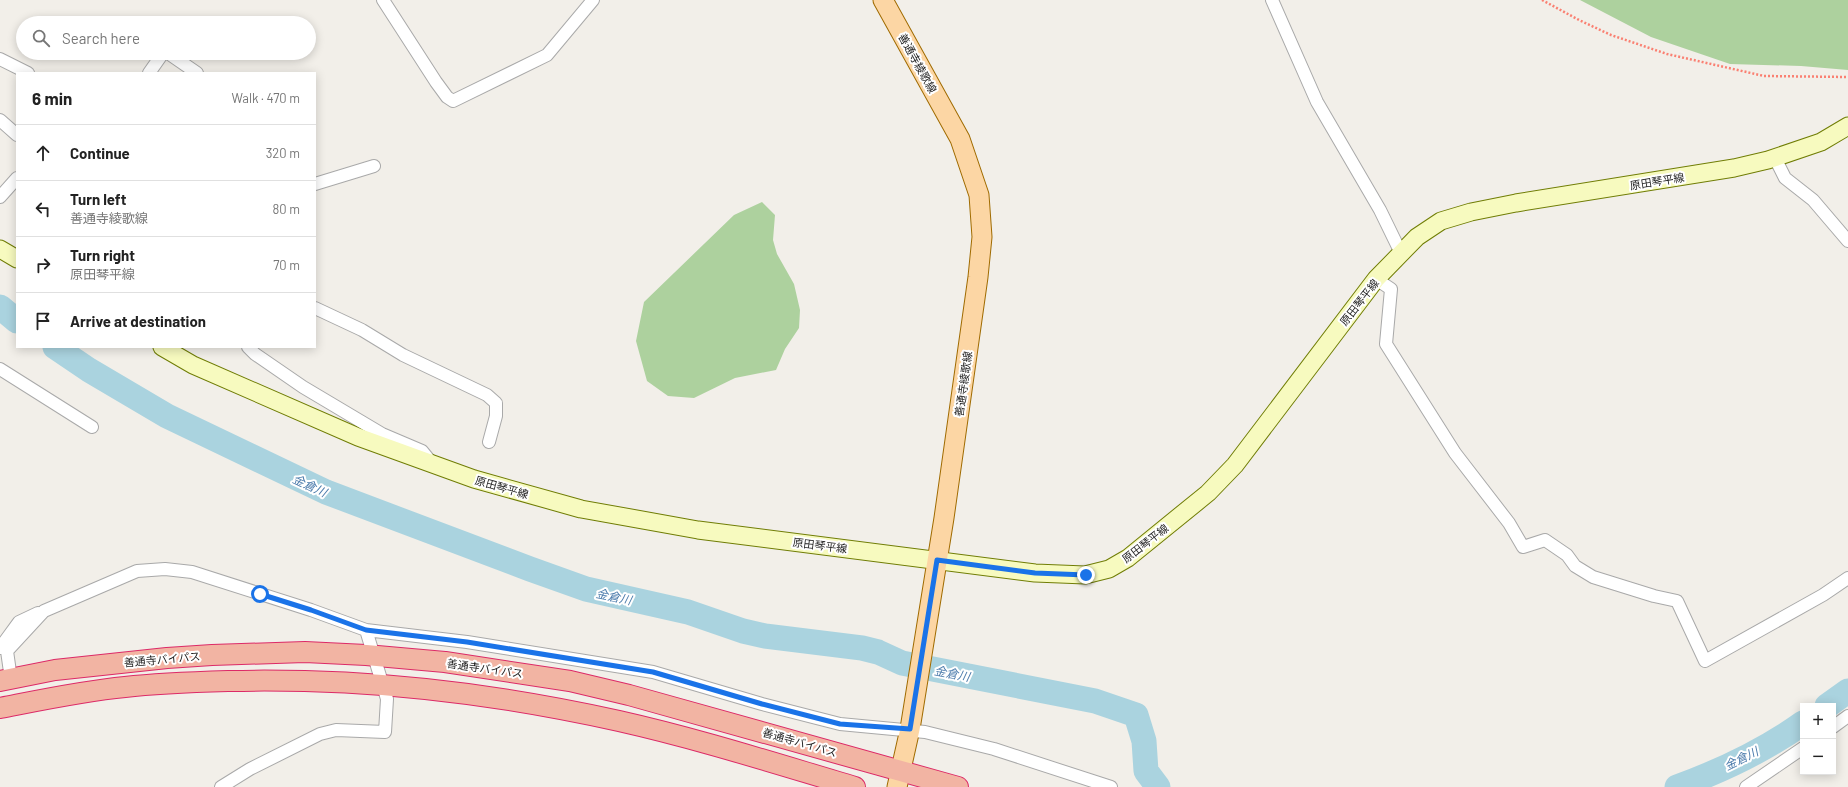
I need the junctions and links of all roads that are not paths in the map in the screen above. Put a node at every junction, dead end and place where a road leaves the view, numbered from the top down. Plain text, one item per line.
1 (383, 0) edge
2 (593, 0) edge
3 (883, 0) edge
4 (1272, 0) edge
5 (0, 59) edge
6 (158, 60) edge
7 (178, 60) edge
8 (26, 72) edge
9 (150, 72) edge
10 (196, 72) edge
11 (0, 120) edge
12 (1848, 126) edge
13 (16, 134) edge
14 (1775, 158) junction
15 (374, 166) dead end
16 (16, 179) edge
17 (316, 183) edge
18 (0, 197) edge
19 (1848, 241) edge
20 (0, 249) edge
21 (1400, 253) junction
22 (16, 258) edge
23 (1376, 279) junction
24 (316, 308) edge
25 (164, 348) edge
26 (249, 348) edge
27 (0, 369) edge
28 (92, 427) dead end
29 (489, 442) dead end
30 (434, 464) junction
31 (937, 560) junction
32 (1848, 578) edge
33 (44, 611) junction
34 (366, 630) junction
35 (0, 648) edge
36 (374, 656) junction
37 (6, 680) edge
38 (382, 684) junction
39 (0, 708) edge
40 (1848, 716) edge
41 (911, 724) junction
42 (1836, 725) edge
43 (1800, 750) edge
44 (900, 779) edge
45 (221, 787) edge
46 (855, 787) edge
47 (958, 787) edge
48 (1111, 787) edge
49 (1746, 787) edge

1 - 2 street
3 - 31 main road, 善通寺綾歌線
4 - 21 street
5 - 8 street
6 - 9 street
7 - 10 street
11 - 13 street
12 - 14 main road, 原田琴平線
14 - 19 street
14 - 21 main road, 原田琴平線
15 - 17 street
16 - 18 street
20 - 22 main road
21 - 23 main road, 原田琴平線
23 - 31 main road, 原田琴平線
23 - 32 street
24 - 29 street
25 - 30 main road, 原田琴平線
26 - 30 street
27 - 28 street
30 - 31 main road, 原田琴平線
31 - 41 main road, 善通寺綾歌線
33 - 34 street
33 - 35 street
33 - 37 street
34 - 36 street
34 - 41 street
36 - 37 highway, 善通寺バイパス
36 - 38 street
36 - 44 highway, 善通寺バイパス
38 - 39 highway
38 - 45 street
38 - 46 highway
40 - 42 street
41 - 44 main road, 善通寺綾歌線
41 - 48 street
43 - 49 street
44 - 47 highway, 善通寺バイパス

